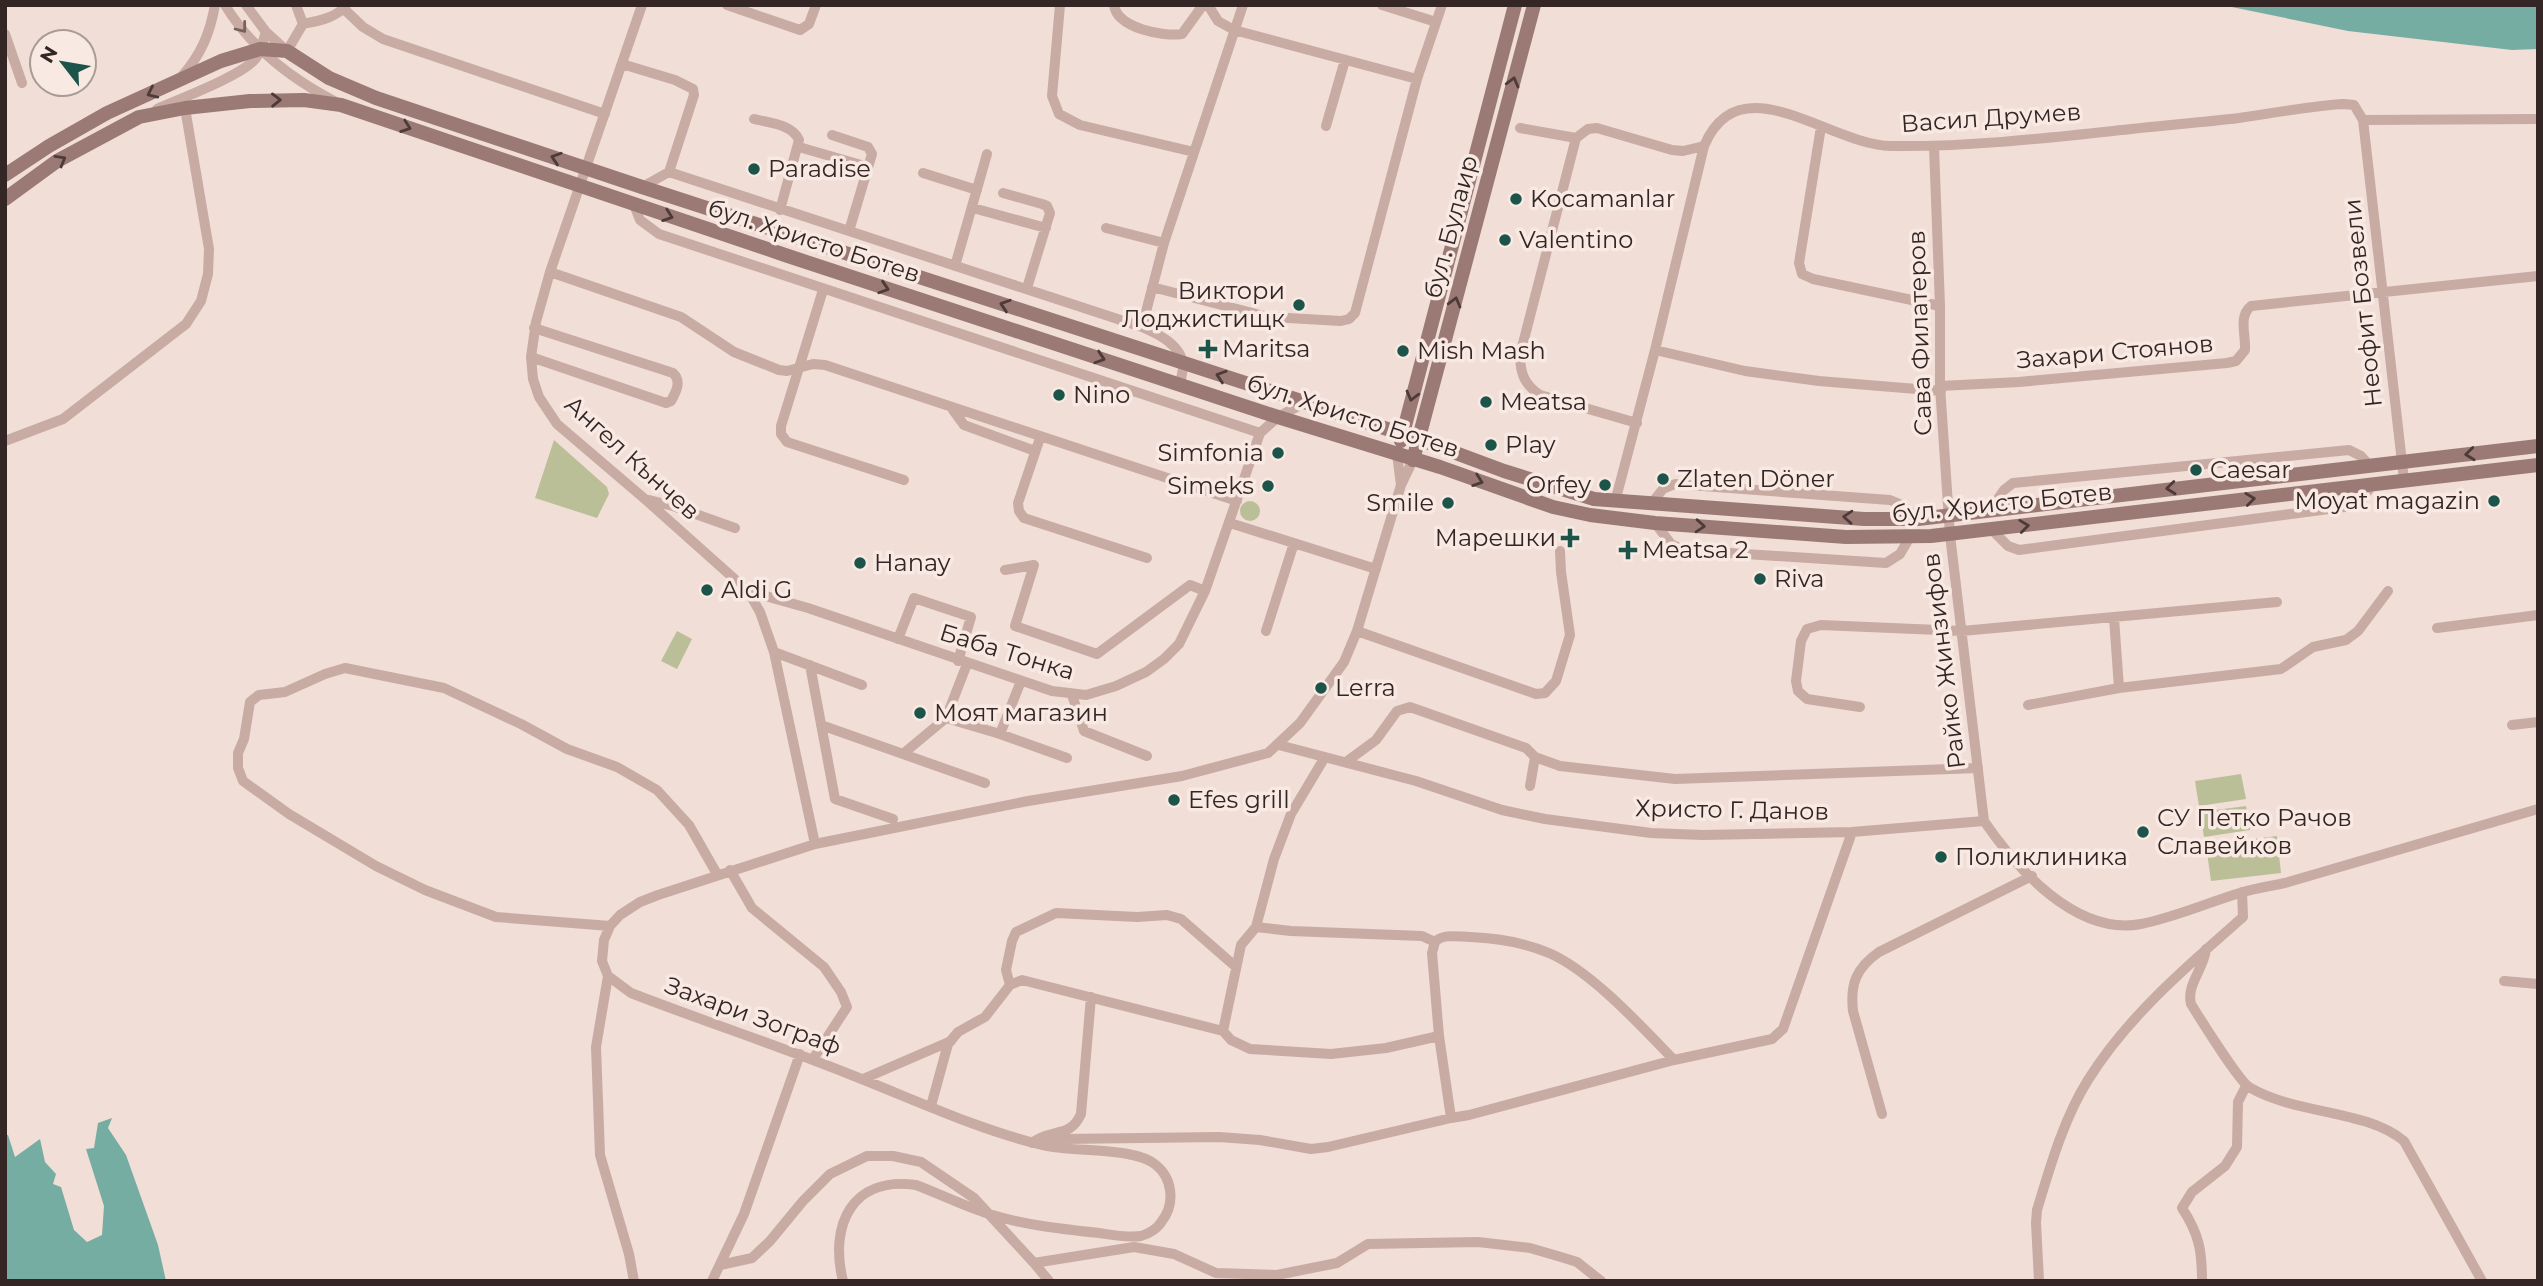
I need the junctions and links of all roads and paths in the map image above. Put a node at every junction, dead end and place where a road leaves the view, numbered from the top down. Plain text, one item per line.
1 (215, 5) edge
2 (225, 5) edge
3 (246, 5) edge
4 (296, 5) edge
5 (642, 5) edge
6 (727, 5) edge
7 (816, 5) edge
8 (1060, 5) edge
9 (1114, 5) edge
10 (1206, 5) edge
11 (1243, 5) edge
12 (1382, 5) edge
13 (1442, 5) edge
14 (1515, 5) edge
15 (1534, 5) edge
16 (345, 7) edge
17 (1436, 22) junction
18 (303, 24) junction
19 (1234, 30) junction
20 (266, 32) junction
21 (5, 34) edge
22 (260, 49) junction
23 (287, 51) junction
24 (1345, 60) junction
25 (622, 64) junction
26 (1417, 79) junction
27 (176, 82) junction
28 (22, 83) dead end
29 (341, 105) junction
30 (185, 108) junction
31 (605, 114) junction
32 (139, 117) junction
33 (2538, 118) edge
34 (754, 119) dead end
35 (2363, 120) junction
36 (1326, 126) dead end
37 (1821, 127) junction
38 (1520, 128) dead end
39 (832, 135) dead end
40 (1576, 138) junction
41 (1704, 146) junction
42 (799, 147) junction
43 (1934, 147) junction
44 (1194, 152) junction
45 (988, 154) dead end
46 (868, 167) junction
47 (587, 168) junction
48 (669, 172) junction
49 (923, 173) dead end
50 (5, 175) edge
51 (581, 186) junction
52 (642, 187) junction
53 (977, 190) junction
54 (1003, 192) dead end
55 (5, 199) edge
56 (634, 205) junction
57 (973, 208) junction
58 (780, 210) junction
59 (1046, 228) junction
60 (1106, 228) dead end
61 (849, 231) junction
62 (1164, 243) junction
63 (955, 266) junction
64 (550, 272) junction
65 (2538, 276) edge
66 (1152, 287) junction
67 (1027, 288) junction
68 (823, 290) junction
69 (2381, 292) junction
70 (1940, 306) junction
71 (1142, 327) junction
72 (534, 328) junction
73 (1655, 350) junction
74 (531, 357) junction
75 (1183, 364) junction
76 (801, 366) junction
77 (1180, 384) junction
78 (1940, 388) junction
79 (1304, 403) junction
80 (952, 409) junction
81 (1278, 417) junction
82 (1637, 423) junction
83 (1260, 433) junction
84 (1403, 434) junction
85 (1040, 438) junction
86 (1418, 439) junction
87 (5, 441) edge
88 (2538, 446) edge
89 (1035, 451) junction
90 (1397, 454) junction
91 (1413, 460) junction
92 (2403, 462) junction
93 (2538, 465) edge
94 (2371, 467) junction
95 (904, 480) dead end
96 (2404, 480) junction
97 (2372, 484) junction
98 (1401, 485) junction
99 (646, 500) junction
100 (1237, 501) junction
101 (1615, 502) junction
102 (1651, 504) junction
103 (1990, 510) junction
104 (1950, 517) junction
105 (1918, 519) junction
106 (1230, 523) junction
107 (1655, 523) junction
108 (734, 528) dead end
109 (1992, 530) junction
110 (1950, 535) junction
111 (1910, 537) junction
112 (1294, 543) junction
113 (1560, 551) dead end
114 (1147, 558) dead end
115 (1376, 569) junction
116 (1005, 570) dead end
117 (748, 591) junction
118 (2388, 591) dead end
119 (1205, 592) junction
120 (2277, 602) dead end
121 (2538, 615) edge
122 (2114, 618) junction
123 (2437, 628) dead end
124 (1266, 631) dead end
125 (1357, 631) junction
126 (1962, 631) junction
127 (898, 639) junction
128 (774, 652) junction
129 (963, 662) junction
130 (810, 665) junction
131 (1021, 681) junction
132 (862, 685) dead end
133 (2119, 688) junction
134 (1072, 695) junction
135 (2028, 705) dead end
136 (1860, 707) dead end
137 (946, 718) junction
138 (2538, 722) edge
139 (821, 725) junction
140 (2512, 725) dead end
141 (1000, 734) junction
142 (1279, 745) junction
143 (904, 753) junction
144 (1147, 757) dead end
145 (1325, 757) junction
146 (1535, 757) junction
147 (1067, 758) dead end
148 (1346, 762) junction
149 (1978, 768) junction
150 (985, 783) dead end
151 (1530, 786) dead end
152 (2538, 809) edge
153 (893, 819) dead end
154 (1984, 821) junction
155 (1852, 832) junction
156 (815, 844) junction
157 (730, 870) junction
158 (717, 874) junction
159 (2032, 876) junction
160 (2242, 892) junction
161 (610, 926) junction
162 (1256, 928) junction
163 (1435, 942) junction
164 (2206, 949) junction
165 (1236, 967) junction
166 (608, 976) junction
167 (2504, 981) dead end
168 (2538, 984) edge
169 (1010, 985) junction
170 (1091, 997) junction
171 (1223, 1031) junction
172 (1439, 1036) junction
173 (951, 1041) junction
174 (800, 1054) junction
175 (813, 1059) junction
176 (1674, 1060) junction
177 (863, 1079) junction
178 (2246, 1086) junction
179 (931, 1106) junction
180 (1882, 1114) dead end
181 (1451, 1118) junction
182 (1032, 1143) junction
183 (1046, 1146) junction
184 (992, 1215) junction
185 (1034, 1263) junction
186 (720, 1265) junction
187 (1218, 1277) edge
188 (634, 1281) edge
189 (712, 1281) edge
190 (843, 1281) edge
191 (1049, 1281) edge
192 (1601, 1281) edge
193 (2039, 1281) edge
194 (2202, 1281) edge
195 (2482, 1281) edge

1 - 27 street
2 -> 22 street
3 - 20 street
4 - 18 street
5 - 25 street, Ангел Кънчев
6 - 7 street
8 - 44 street
9 - 10 street
10 - 19 street
11 - 19 street
12 - 17 street
13 - 17 street
14 -> 84 main road, бул. Булаир
86 -> 15 main road, бул. Булаир
16 - 18 street
16 - 31 street
17 - 26 street
18 - 23 street
19 - 24 street
19 - 44 street
20 - 22 street
20 - 23 street
21 - 28 street
22 - 23 main road, бул. Христо Ботев
22 - 27 main road, бул. Христо Ботев
22 - 29 street
22 - 32 street
47 -> 23 main road, бул. Христо Ботев
24 - 26 street
24 - 36 street
25 - 31 street, Ангел Кънчев
25 - 48 street
26 - 66 street
27 -> 50 main road, бул. Христо Ботев
30 -> 29 main road, бул. Христо Ботев
29 -> 51 main road, бул. Христо Ботев
30 - 32 main road, бул. Христо Ботев
30 - 87 street
31 - 47 street, Ангел Кънчев
55 -> 32 main road, бул. Христо Ботев
33 - 35 street
34 - 42 street
35 - 43 street, Васил Друмев
35 - 69 street, Неофит Бозвели
37 - 41 street, Васил Друмев
37 - 43 street, Васил Друмев
37 - 70 street
38 - 40 street
39 - 46 street
40 - 41 street
40 - 82 street
41 - 73 street, Васил Друмев
42 - 46 street
42 - 58 street
43 - 70 street, Сава Филатеров
44 - 62 street
45 - 53 street
46 - 61 street
47 - 51 street, Ангел Кънчев
47 - 52 main road, бул. Христо Ботев
48 - 52 street
48 - 58 street
49 - 53 street
51 - 56 main road, бул. Христо Ботев
51 - 64 street, Ангел Кънчев
75 -> 52 main road, бул. Христо Ботев
53 - 57 street
54 - 59 street
56 - 68 street
56 -> 77 main road, бул. Христо Ботев
57 - 59 street
57 - 63 street
58 - 61 street
59 - 67 street
60 - 62 street
61 - 63 street
62 - 66 street
63 - 67 street
64 - 72 street, Ангел Кънчев
64 - 76 street
65 - 69 street, Захари Стоянов
66 - 71 street
67 - 71 street
68 - 76 street
68 - 83 street
69 - 78 street, Захари Стоянов
69 - 92 street, Неофит Бозвели
70 - 78 street, Сава Филатеров
71 - 75 street
72 - 74 street, Ангел Кънчев
72 - 74 street
73 - 78 street
73 - 82 street, Васил Друмев
74 - 99 street, Ангел Кънчев
75 - 77 street
79 -> 75 main road, бул. Христо Ботев
76 - 80 street
76 - 95 street
77 - 81 main road, бул. Христо Ботев
78 - 104 street, Сава Филатеров
79 - 81 street, Баба Тонка
79 - 84 main road, бул. Христо Ботев
80 - 85 street
80 - 89 street
81 - 83 street, Баба Тонка
81 - 90 main road, бул. Христо Ботев
82 - 101 street, Васил Друмев
83 - 100 street, Баба Тонка
84 - 86 main road, бул. Христо Ботев
84 - 90 main road, бул. Булаир
85 - 89 street
85 - 100 street
86 - 91 main road, бул. Булаир
86 - 101 main road, бул. Христо Ботев
88 -> 92 main road, бул. Христо Ботев
89 - 114 street
90 - 91 main road, бул. Христо Ботев
90 - 98 street
91 - 98 street
91 -> 107 main road, бул. Христо Ботев
92 - 94 main road, бул. Христо Ботев
92 - 96 street, Неофит Бозвели
93 - 96 main road, бул. Христо Ботев
94 -> 103 main road, бул. Христо Ботев
94 - 103 street
96 - 97 main road, бул. Христо Ботев
109 -> 97 main road, бул. Христо Ботев
97 - 109 street
98 - 115 street
99 - 108 street
99 - 117 street, Ангел Кънчев
100 - 106 street, Баба Тонка
101 - 102 main road, бул. Христо Ботев
105 -> 102 main road, бул. Христо Ботев
102 - 105 street
103 - 104 main road, бул. Христо Ботев
104 - 105 main road, бул. Христо Ботев
104 - 110 street, Райко Жинзифов
106 - 112 street
106 - 119 street, Баба Тонка
107 -> 111 main road, бул. Христо Ботев
107 - 111 street
109 - 110 main road, бул. Христо Ботев
110 - 111 main road, бул. Христо Ботев
110 - 126 street, Райко Жинзифов
112 - 115 street
112 - 124 street
113 - 125 street
115 - 125 street
116 - 119 street
117 - 127 street, Баба Тонка
117 - 128 street, Ангел Кънчев
118 - 133 street
119 - 134 street, Баба Тонка
120 - 122 street
121 - 123 street
122 - 126 street
122 - 133 street
125 - 142 street
126 - 136 street
126 - 149 street, Райко Жинзифов
127 - 129 street, Баба Тонка
127 - 129 street
128 - 130 street
128 - 156 street, Ангел Кънчев
129 - 131 street, Баба Тонка
129 - 137 street
130 - 132 street
130 - 139 street
131 - 134 street, Баба Тонка
131 - 141 street
133 - 135 street
134 - 144 street
137 - 141 street
137 - 143 street
138 - 140 street
139 - 143 street
139 - 153 street
141 - 147 street
142 - 145 street, Христо Г. Данов
142 - 156 street
143 - 150 street
145 - 148 street, Христо Г. Данов
145 - 162 street
146 - 148 street
146 - 149 street
146 - 151 street
148 - 155 street, Христо Г. Данов
149 - 154 street, Райко Жинзифов
152 - 160 street
154 - 155 street, Христо Г. Данов
154 - 159 street
155 - 176 street
156 - 157 street
157 - 158 street
157 - 175 street
158 - 161 street
158 - 161 street
159 - 160 street
159 - 180 street
160 - 164 street
161 - 166 street
162 - 163 street
162 - 165 street
163 - 172 street
163 - 176 street
164 - 178 street
164 - 193 street
165 - 169 street
165 - 171 street
166 - 174 street, Захари Зограф
166 - 188 street
167 - 168 street
169 - 170 street
169 - 173 street
170 - 171 street
170 - 182 street
171 - 172 street
172 - 181 street
173 - 177 street
173 - 179 street
174 - 175 street, Захари Зограф
174 - 186 street
175 - 177 street, Захари Зограф
176 - 181 street
177 - 179 street, Захари Зограф
178 - 194 street
178 - 195 street
179 - 182 street, Захари Зограф
181 - 183 street
182 - 183 street, Захари Зограф
183 - 184 street, Захари Зограф
184 - 185 street
184 - 186 street
184 - 190 street, Захари Зограф
185 - 187 street
185 - 191 street
186 - 189 street
187 - 192 street

